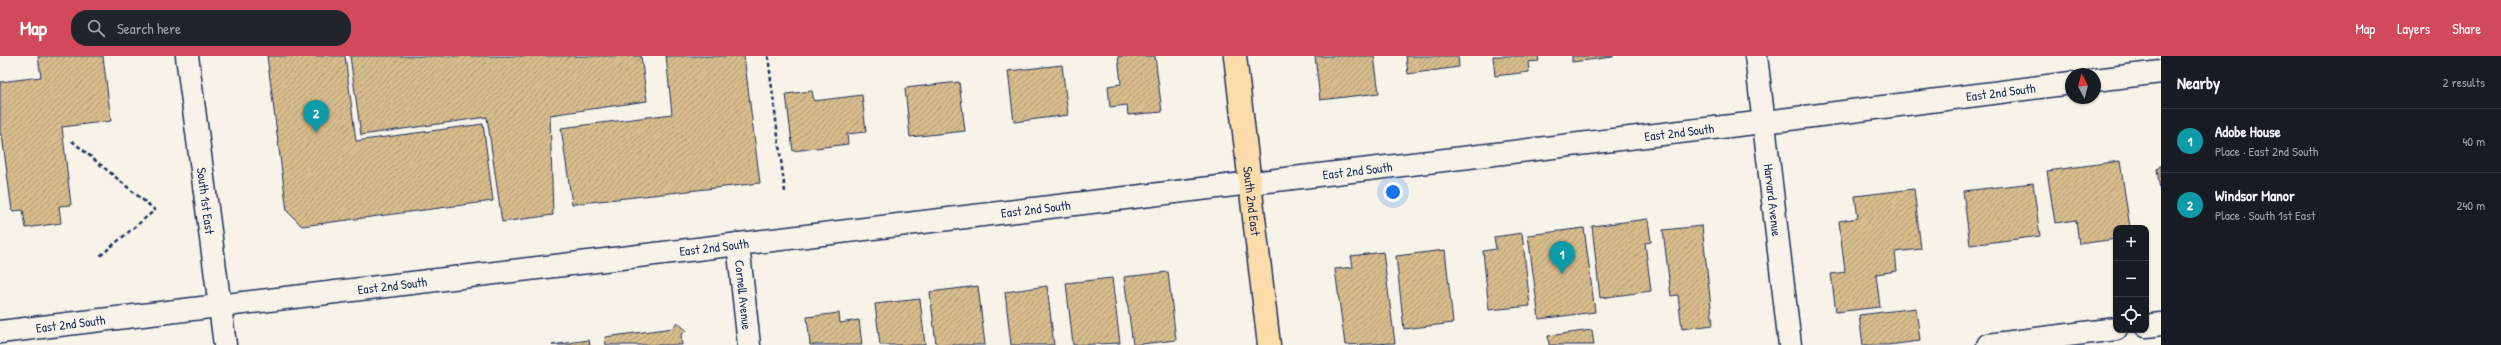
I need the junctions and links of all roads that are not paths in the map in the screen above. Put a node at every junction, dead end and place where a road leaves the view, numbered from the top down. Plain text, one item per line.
1 (187, 56) edge
2 (1235, 56) edge
3 (1756, 56) edge
4 (2161, 72) edge
5 (2101, 79) edge
6 (2065, 84) edge
7 (1763, 122) junction
8 (1250, 183) junction
9 (738, 244) junction
10 (220, 306) junction
11 (2161, 324) edge
12 (2149, 326) edge
13 (2113, 329) edge
14 (0, 332) edge
15 (2030, 342) edge
16 (225, 345) edge
17 (749, 345) edge
18 (1269, 345) edge
19 (1790, 345) edge
20 (1988, 345) edge

1 - 10 street, South 1st East
2 - 8 main road, South 2nd East
3 - 7 street, Harvard Avenue
4 - 5 street
6 - 7 street, East 2nd South
7 - 8 street, East 2nd South
7 - 19 street, Harvard Avenue
8 - 9 street, East 2nd South
8 - 18 main road, South 2nd East
9 - 10 street, East 2nd South
9 - 17 street, Cornell Avenue
10 - 14 street, East 2nd South
10 - 16 street, South 1st East
11 - 12 street
13 - 15 street
15 - 20 street

